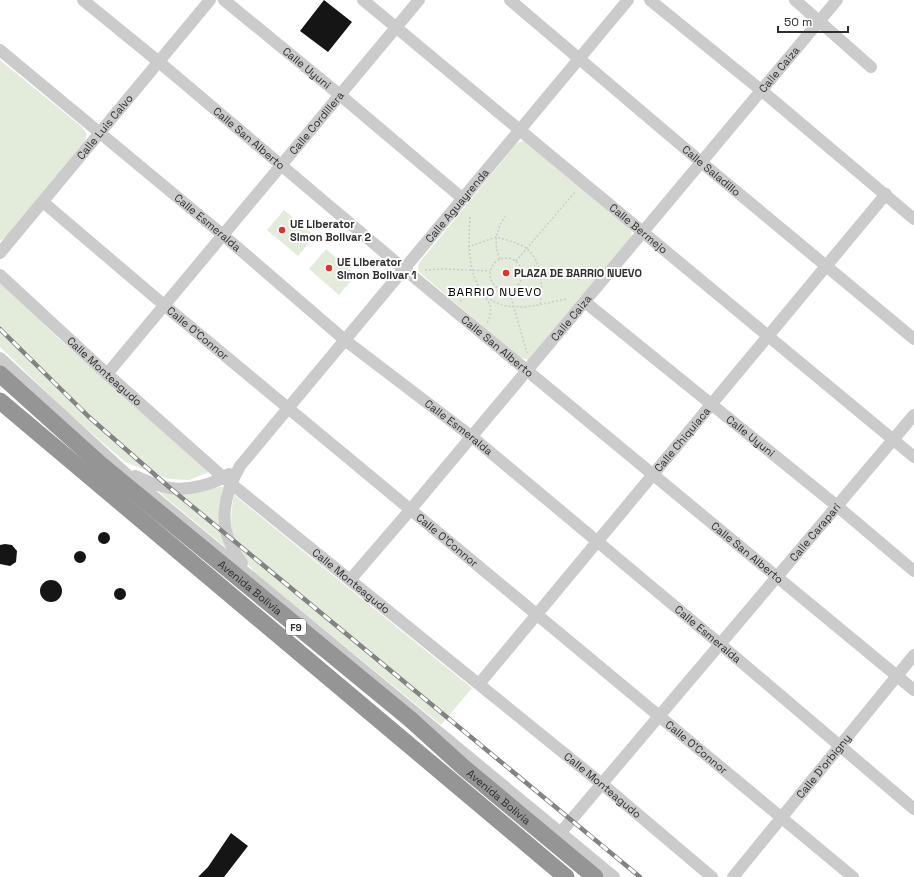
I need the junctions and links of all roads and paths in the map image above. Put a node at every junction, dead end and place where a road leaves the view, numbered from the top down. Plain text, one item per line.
1 (83, 0) edge
2 (210, 0) edge
3 (224, 0) edge
4 (363, 0) edge
5 (419, 0) edge
6 (510, 0) edge
7 (628, 0) edge
8 (650, 0) edge
9 (795, 0) edge
10 (837, 0) edge
11 (820, 21) junction
12 (396, 27) junction
13 (0, 50) edge
14 (579, 58) junction
15 (159, 62) junction
16 (872, 67) dead end
17 (761, 90) junction
18 (340, 95) junction
19 (520, 130) junction
20 (100, 133) junction
21 (701, 162) junction
22 (282, 165) junction
23 (575, 192) dead end
24 (886, 194) junction
25 (462, 198) junction
26 (43, 202) junction
27 (505, 216) dead end
28 (470, 217) dead end
29 (914, 219) edge
30 (643, 232) junction
31 (223, 235) junction
32 (496, 237) junction
33 (468, 247) junction
34 (527, 249) junction
35 (0, 254) edge
36 (500, 259) junction
37 (516, 262) junction
38 (826, 266) junction
39 (404, 269) junction
40 (425, 270) dead end
41 (472, 270) junction
42 (490, 271) junction
43 (556, 271) dead end
44 (0, 275) edge
45 (521, 278) junction
46 (542, 278) junction
47 (495, 286) junction
48 (510, 290) junction
49 (486, 298) junction
50 (566, 299) dead end
51 (460, 301) dead end
52 (585, 302) junction
53 (540, 304) junction
54 (164, 305) junction
55 (514, 307) junction
56 (487, 323) dead end
57 (768, 336) junction
58 (914, 339) edge
59 (346, 341) junction
60 (0, 358) edge
61 (528, 365) junction
62 (0, 374) edge
63 (107, 374) junction
64 (0, 401) edge
65 (711, 404) junction
66 (289, 409) junction
67 (914, 415) edge
68 (471, 436) junction
69 (893, 440) junction
70 (914, 457) edge
71 (100, 464) junction
72 (125, 473) junction
73 (653, 474) junction
74 (227, 480) junction
75 (837, 506) junction
76 (411, 509) junction
77 (597, 542) junction
78 (914, 571) edge
79 (777, 576) junction
80 (253, 578) junction
81 (350, 580) junction
82 (538, 614) junction
83 (720, 644) junction
84 (914, 655) edge
85 (896, 676) junction
86 (479, 684) junction
87 (914, 690) edge
88 (660, 715) junction
89 (840, 746) junction
90 (602, 784) junction
91 (914, 809) edge
92 (782, 816) junction
93 (561, 832) junction
94 (566, 877) edge
95 (595, 877) edge
96 (614, 877) edge
97 (712, 877) edge
98 (733, 877) edge
99 (853, 877) edge

1 - 15 street, Calle San Alberto
2 - 15 street, Calle Luis Calvo
3 - 18 street, Calle Uyuni
4 - 12 street, Calle Bermejo
5 - 12 street, Calle Cordillera
6 - 14 street, Calle Saladillo
7 - 14 street, Calle Aguayrenda
8 - 17 street
9 - 11 street
10 - 11 street, Calle Caiza
11 - 16 street
11 - 17 street, Calle Caiza
12 - 18 street, Calle Cordillera
12 - 19 street, Calle Bermejo
13 - 20 street, Calle Esmeralda
14 - 19 street, Calle Aguayrenda
14 - 21 street, Calle Saladillo
15 - 20 street, Calle Luis Calvo
15 - 22 street, Calle San Alberto
17 - 21 street, Calle Caiza
17 - 24 street
18 - 22 street, Calle Cordillera
18 - 25 street, Calle Uyuni
19 - 25 street, Calle Aguayrenda
19 - 30 street, Calle Bermejo
20 - 26 street, Calle Luis Calvo
20 - 31 street, Calle Esmeralda
21 - 30 street, Calle Caiza
21 - 38 street, Calle Saladillo
22 - 31 street, Calle Cordillera
22 - 39 street, Calle San Alberto
23 - 34 path
24 - 29 street
24 - 38 street, Calle Chiquiaca
25 - 39 street, Calle Aguayrenda
26 - 35 street, Calle Luis Calvo
26 - 54 street, Calle O'Connor
27 - 32 path
28 - 33 path
30 - 52 street, Calle Caiza
30 - 57 street, Calle Bermejo
31 - 54 street, Calle Cordillera
31 - 59 street, Calle Esmeralda
32 - 33 path
32 - 34 path
32 - 36 path
33 - 41 path
34 - 37 path
34 - 46 path
36 - 37 path
36 - 42 path
37 - 45 path
38 - 57 street, Calle Chiquiaca
38 - 58 street, Calle Saladillo
39 - 59 street, Calle Aguayrenda
39 - 61 street, Calle San Alberto
40 - 41 path
41 - 42 path
41 - 49 path
42 - 47 path
43 - 46 path
44 - 63 street, Calle Monteagudo
45 - 46 path
45 - 48 path
46 - 53 path
47 - 48 path
47 - 49 path
48 - 55 path
49 - 51 path
49 - 55 path
49 - 56 path
50 - 53 path
52 - 61 street, Calle Caiza
52 - 65 street, Calle Uyuni
53 - 55 path
54 - 63 street, Calle Cordillera
54 - 66 street, Calle O'Connor
55 - 61 path
57 - 65 street, Calle Chiquiaca
57 - 69 street, Calle Bermejo
59 - 66 street, Calle Aguayrenda
59 - 68 street, Calle Esmeralda
60 - 72 street
61 - 68 street, Calle Caiza
61 - 73 street, Calle San Alberto
62 - 71 highway, Avenida Bolivia / F9
63 - 74 street, Calle Monteagudo
64 - 94 highway, Avenida Bolivia / F9
65 - 73 street, Calle Chiquiaca
65 - 75 street, Calle Uyuni
66 - 74 street, Calle Aguayrenda
66 - 76 street, Calle O'Connor
67 - 69 street, Calle Carapari
68 - 76 street, Calle Caiza
68 - 77 street, Calle Esmeralda
69 - 70 street, Calle Bermejo
69 - 75 street, Calle Carapari
71 - 72 street
71 - 95 highway, Avenida Bolivia / F9
72 - 74 street
72 - 80 street
73 - 77 street, Calle Chiquiaca
73 - 79 street, Calle San Alberto
74 - 80 street, Calle Aguayrenda
74 - 81 street, Calle Monteagudo
75 - 78 street, Calle Uyuni
75 - 79 street, Calle Carapari
76 - 81 street, Calle Caiza
76 - 82 street, Calle O'Connor
77 - 82 street, Calle Chiquiaca
77 - 83 street, Calle Esmeralda
79 - 83 street, Calle Carapari
79 - 85 street, Calle San Alberto
80 - 93 street
81 - 86 street, Calle Monteagudo
82 - 86 street, Calle Chiquiaca
82 - 88 street, Calle O'Connor
83 - 88 street, Calle Carapari
83 - 89 street, Calle Esmeralda
84 - 85 street, Calle D'orbigny
85 - 87 street, Calle San Alberto
85 - 89 street, Calle D'orbigny
86 - 90 street, Calle Monteagudo
88 - 90 street, Calle Carapari
88 - 92 street, Calle O'Connor
89 - 91 street, Calle Esmeralda
89 - 92 street, Calle D'orbigny
90 - 93 street, Calle Carapari
90 - 97 street, Calle Monteagudo
92 - 98 street, Calle D'orbigny
92 - 99 street, Calle O'Connor
93 - 96 street

